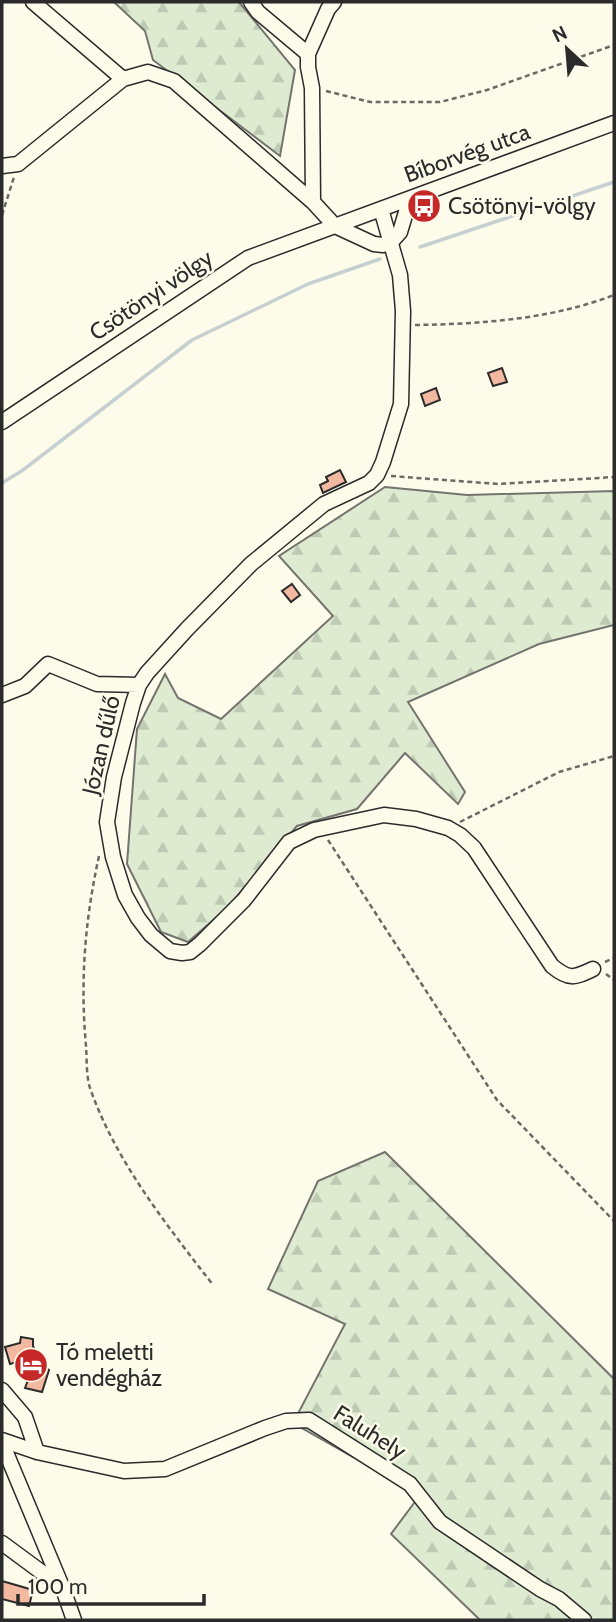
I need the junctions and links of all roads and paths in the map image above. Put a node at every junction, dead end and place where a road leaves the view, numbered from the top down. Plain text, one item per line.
1 (33, 2) edge
2 (251, 2) edge
3 (334, 2) edge
4 (614, 45) edge
5 (308, 54) junction
6 (123, 79) junction
7 (312, 88) junction
8 (614, 123) edge
9 (18, 164) junction
10 (2, 166) edge
11 (410, 199) junction
12 (313, 202) junction
13 (381, 209) junction
14 (2, 215) edge
15 (335, 226) junction
16 (391, 242) junction
17 (614, 295) edge
18 (402, 326) junction
19 (2, 422) edge
20 (377, 475) junction
21 (614, 477) edge
22 (139, 685) junction
23 (2, 695) edge
24 (614, 756) edge
25 (320, 828) junction
26 (448, 828) junction
27 (101, 848) dead end
28 (593, 969) dead end
29 (614, 1221) edge
30 (214, 1285) dead end
31 (2, 1390) edge
32 (2, 1442) edge
33 (37, 1452) junction
34 (2, 1543) edge
35 (63, 1588) junction
36 (74, 1620) edge
37 (584, 1620) edge

1 - 6 street
2 - 5 street
3 - 5 street
4 - 7 path
5 - 7 street
6 - 9 street
6 - 12 street
7 - 12 street
8 - 11 street, Bíborvég utca
9 - 10 street
9 - 14 path
11 - 13 street, Bíborvég utca
11 - 16 street
12 - 15 street
13 - 15 street, Bíborvég utca
13 - 16 street
15 - 16 street
15 - 19 street, Csötönyi völgy
16 - 18 street
17 - 18 path
18 - 20 street
20 - 21 path
20 - 22 street, Józan dűlő
22 - 23 street
22 - 25 street, Józan dűlő
24 - 26 path
25 - 26 street, Józan dűlő
25 - 29 path
26 - 28 street
27 - 30 path
31 - 33 street
32 - 33 street, Faluhely
32 - 35 street
33 - 37 street, Faluhely
34 - 35 street
35 - 36 street

